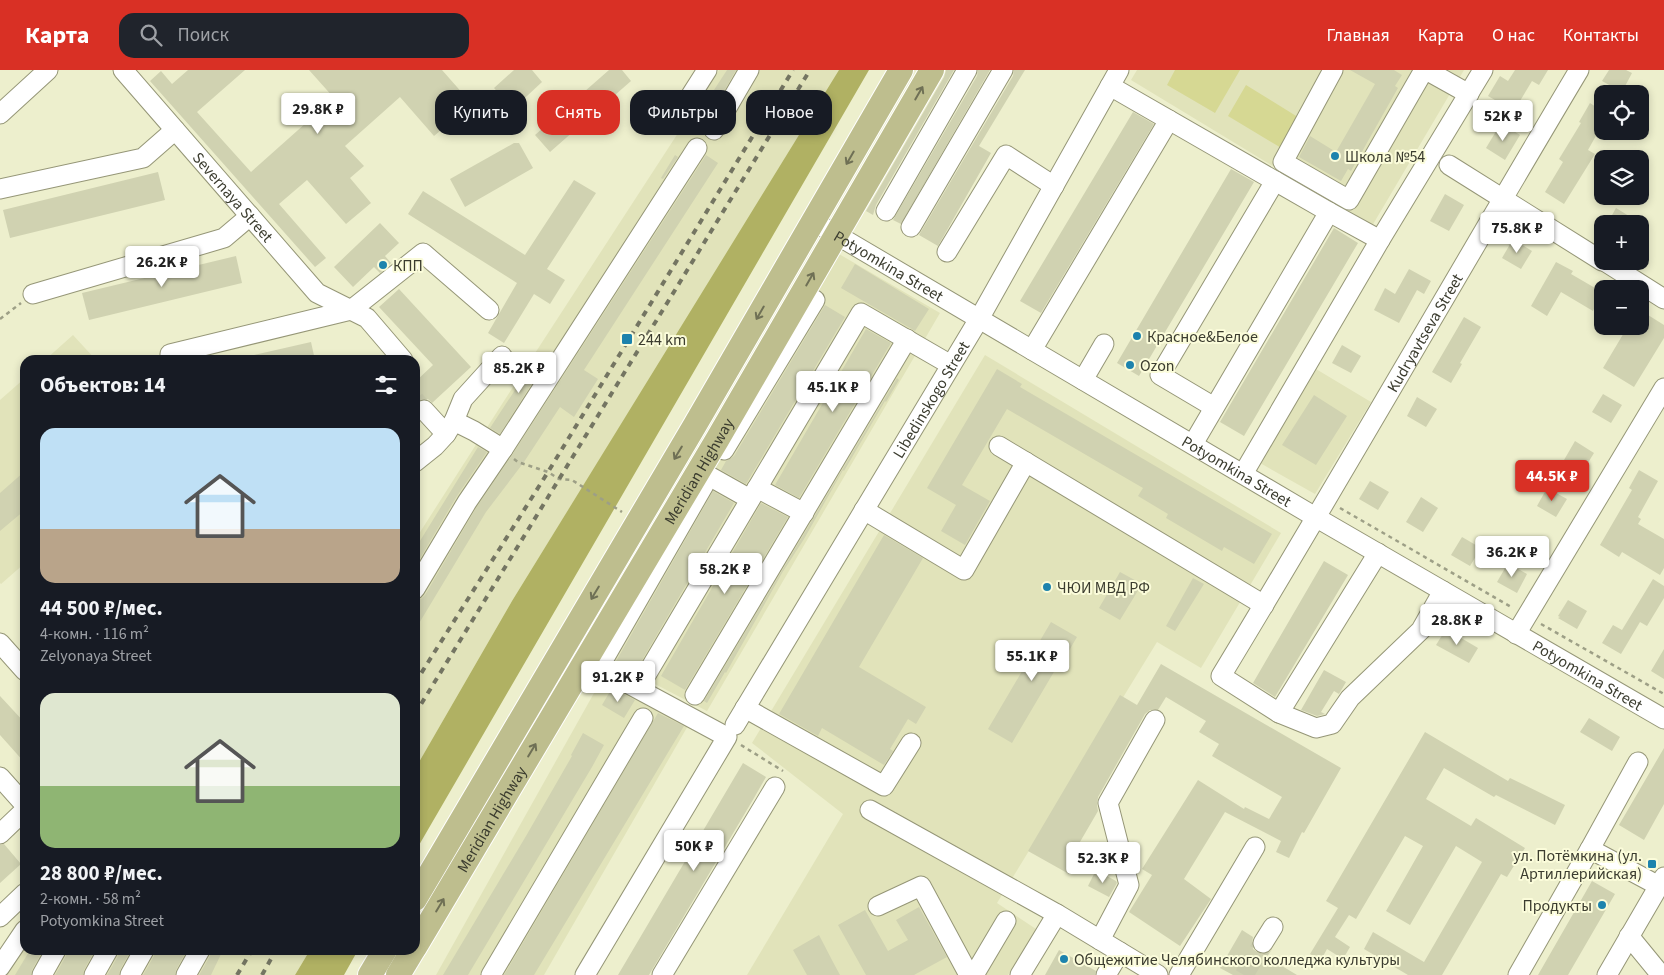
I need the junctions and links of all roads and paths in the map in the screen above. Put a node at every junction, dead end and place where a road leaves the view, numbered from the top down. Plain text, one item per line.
1 (48, 70) edge
2 (123, 70) edge
3 (707, 70) edge
4 (749, 70) edge
5 (901, 70) edge
6 (932, 70) edge
7 (967, 70) edge
8 (1003, 70) edge
9 (1333, 70) edge
10 (1425, 70) edge
11 (1482, 70) edge
12 (1579, 70) edge
13 (1114, 78) edge
14 (694, 90) edge
15 (736, 92) edge
16 (1469, 94) junction
17 (0, 114) edge
18 (1169, 120) junction
19 (175, 130) junction
20 (697, 148) dead end
21 (1449, 165) dead end
22 (1275, 181) junction
23 (1054, 186) junction
24 (0, 189) edge
25 (1502, 198) junction
26 (886, 211) dead end
27 (1329, 212) junction
28 (250, 216) junction
29 (813, 221) junction
30 (911, 227) dead end
31 (836, 234) junction
32 (1380, 240) junction
33 (947, 252) dead end
34 (1594, 255) edge
35 (1617, 270) edge
36 (33, 294) joint
37 (1664, 299) edge
38 (815, 300) dead end
39 (352, 310) junction
40 (489, 310) dead end
41 (0, 319) edge
42 (979, 319) junction
43 (907, 339) junction
44 (1104, 344) dead end
45 (1032, 350) junction
46 (170, 354) dead end
47 (399, 355) edge
48 (502, 356) dead end
49 (951, 365) junction
50 (1083, 380) junction
51 (1664, 388) edge
52 (1214, 407) junction
53 (424, 410) tunnel mouth
54 (450, 428) junction
55 (1193, 444) junction
56 (999, 446) dead end
57 (503, 449) junction
58 (420, 458) edge
59 (1026, 462) junction
60 (1242, 474) junction
61 (709, 476) junction
62 (754, 494) junction
63 (864, 510) junction
64 (622, 512) dead end
65 (804, 513) junction
66 (1317, 518) junction
67 (1378, 553) junction
68 (420, 581) edge
69 (1443, 591) junction
70 (1264, 606) junction
71 (1516, 634) junction
72 (0, 643) edge
73 (595, 659) junction
74 (20, 665) edge
75 (645, 678) dead end
76 (695, 695) dead end
77 (745, 708) junction
78 (1279, 713) junction
79 (644, 718) dead end
80 (1664, 719) edge
81 (1155, 720) dead end
82 (731, 731) junction
83 (912, 743) dead end
84 (1638, 762) dead end
85 (0, 777) edge
86 (776, 787) joint
87 (20, 799) edge
88 (870, 810) dead end
89 (20, 815) edge
90 (0, 834) edge
91 (1255, 847) dead end
92 (1590, 849) junction
93 (1661, 882) edge
94 (420, 890) edge
95 (20, 898) edge
96 (878, 906) dead end
97 (1056, 914) junction
98 (0, 917) edge
99 (1006, 921) dead end
100 (1273, 927) dead end
101 (1629, 936) junction
102 (20, 937) edge
103 (420, 938) edge
104 (1100, 940) junction
105 (1263, 943) tunnel mouth
106 (1120, 952) junction
107 (53, 955) edge
108 (105, 955) edge
109 (141, 955) edge
110 (197, 955) edge
111 (382, 955) edge
112 (410, 955) edge
113 (0, 967) edge
114 (42, 975) edge
115 (94, 975) edge
116 (130, 975) edge
117 (186, 975) edge
118 (370, 975) edge
119 (398, 975) edge
120 (491, 975) edge
121 (585, 975) edge
122 (662, 975) edge
123 (969, 975) edge
124 (974, 975) edge
125 (1020, 975) edge
126 (1106, 975) edge
127 (1158, 975) edge
128 (1179, 975) edge
129 (1518, 975) edge
130 (1607, 975) edge
131 (1661, 975) edge

1 - 17 street
2 - 19 street, Severnaya Street
3 - 14 street
4 - 15 street
5 -> 29 main road, Meridian Highway
31 -> 6 main road, Meridian Highway
7 - 26 street
8 - 30 street
9 - 10 street
10 - 16 street
11 - 16 street
12 - 25 street, Kudryavtseva Street
13 - 18 street
13 - 23 street, Libedinskogo Street
16 - 32 street
18 - 22 street
18 - 45 street
19 - 24 street
19 - 28 street, Severnaya Street
20 - 57 street
21 - 25 street
22 - 27 street
22 - 52 street
23 - 33 street
23 - 42 street, Libedinskogo Street
25 - 34 street
25 - 66 street, Kudryavtseva Street
27 - 32 street
27 - 52 street
28 - 36 street
28 - 39 street, Severnaya Street
29 - 31 street, Potyomkina Street
29 -> 94 main road, Meridian Highway
31 - 42 street, Potyomkina Street
73 -> 31 main road, Meridian Highway
32 - 60 street
35 - 37 street
36 - 41 path
38 - 61 street
39 - 40 street
39 - 46 street
39 - 47 street, Severnaya Street
42 - 45 street, Potyomkina Street
42 - 49 street, Libedinskogo Street
43 - 49 street
43 - 62 street
43 - 65 street
44 - 50 street
45 - 50 street, Potyomkina Street
48 - 54 street
49 - 63 street, Libedinskogo Street
50 - 55 street, Potyomkina Street
51 - 71 street
52 - 55 street
53 - 54 street
54 - 57 street
54 - 58 street
55 - 60 street, Potyomkina Street
56 - 59 street
57 - 64 path
57 - 68 street
59 - 63 street
59 - 70 street
60 - 66 street, Potyomkina Street
61 - 62 street
61 - 73 street
62 - 65 street
62 - 75 street
63 - 77 street, Libedinskogo Street
65 - 76 street
66 - 67 street, Potyomkina Street
66 - 70 street, Kudryavtseva Street
67 - 69 street, Potyomkina Street
67 - 78 street
69 - 71 street, Potyomkina Street
69 - 78 street
70 - 78 street, Kudryavtseva Street
71 - 80 street, Potyomkina Street
72 - 74 street
73 - 82 street
103 -> 73 main road, Meridian Highway
77 - 82 street, Libedinskogo Street
77 - 83 street
79 - 120 street
81 - 104 street
82 - 86 path
82 - 121 street, Libedinskogo Street
84 - 92 street
85 - 87 street
86 - 122 street
88 - 97 street
89 - 90 street
91 - 128 street
92 - 93 street
92 - 129 street
93 - 101 street
95 - 98 street
96 - 123 street
97 - 104 street
97 - 125 street
99 - 124 street
100 - 105 street
101 - 130 street
101 - 131 street
102 - 113 street
104 - 106 street
106 - 126 street
106 - 127 street
107 - 114 street
108 - 115 street
109 - 116 street
110 - 117 street
111 - 118 main road
112 - 119 main road

